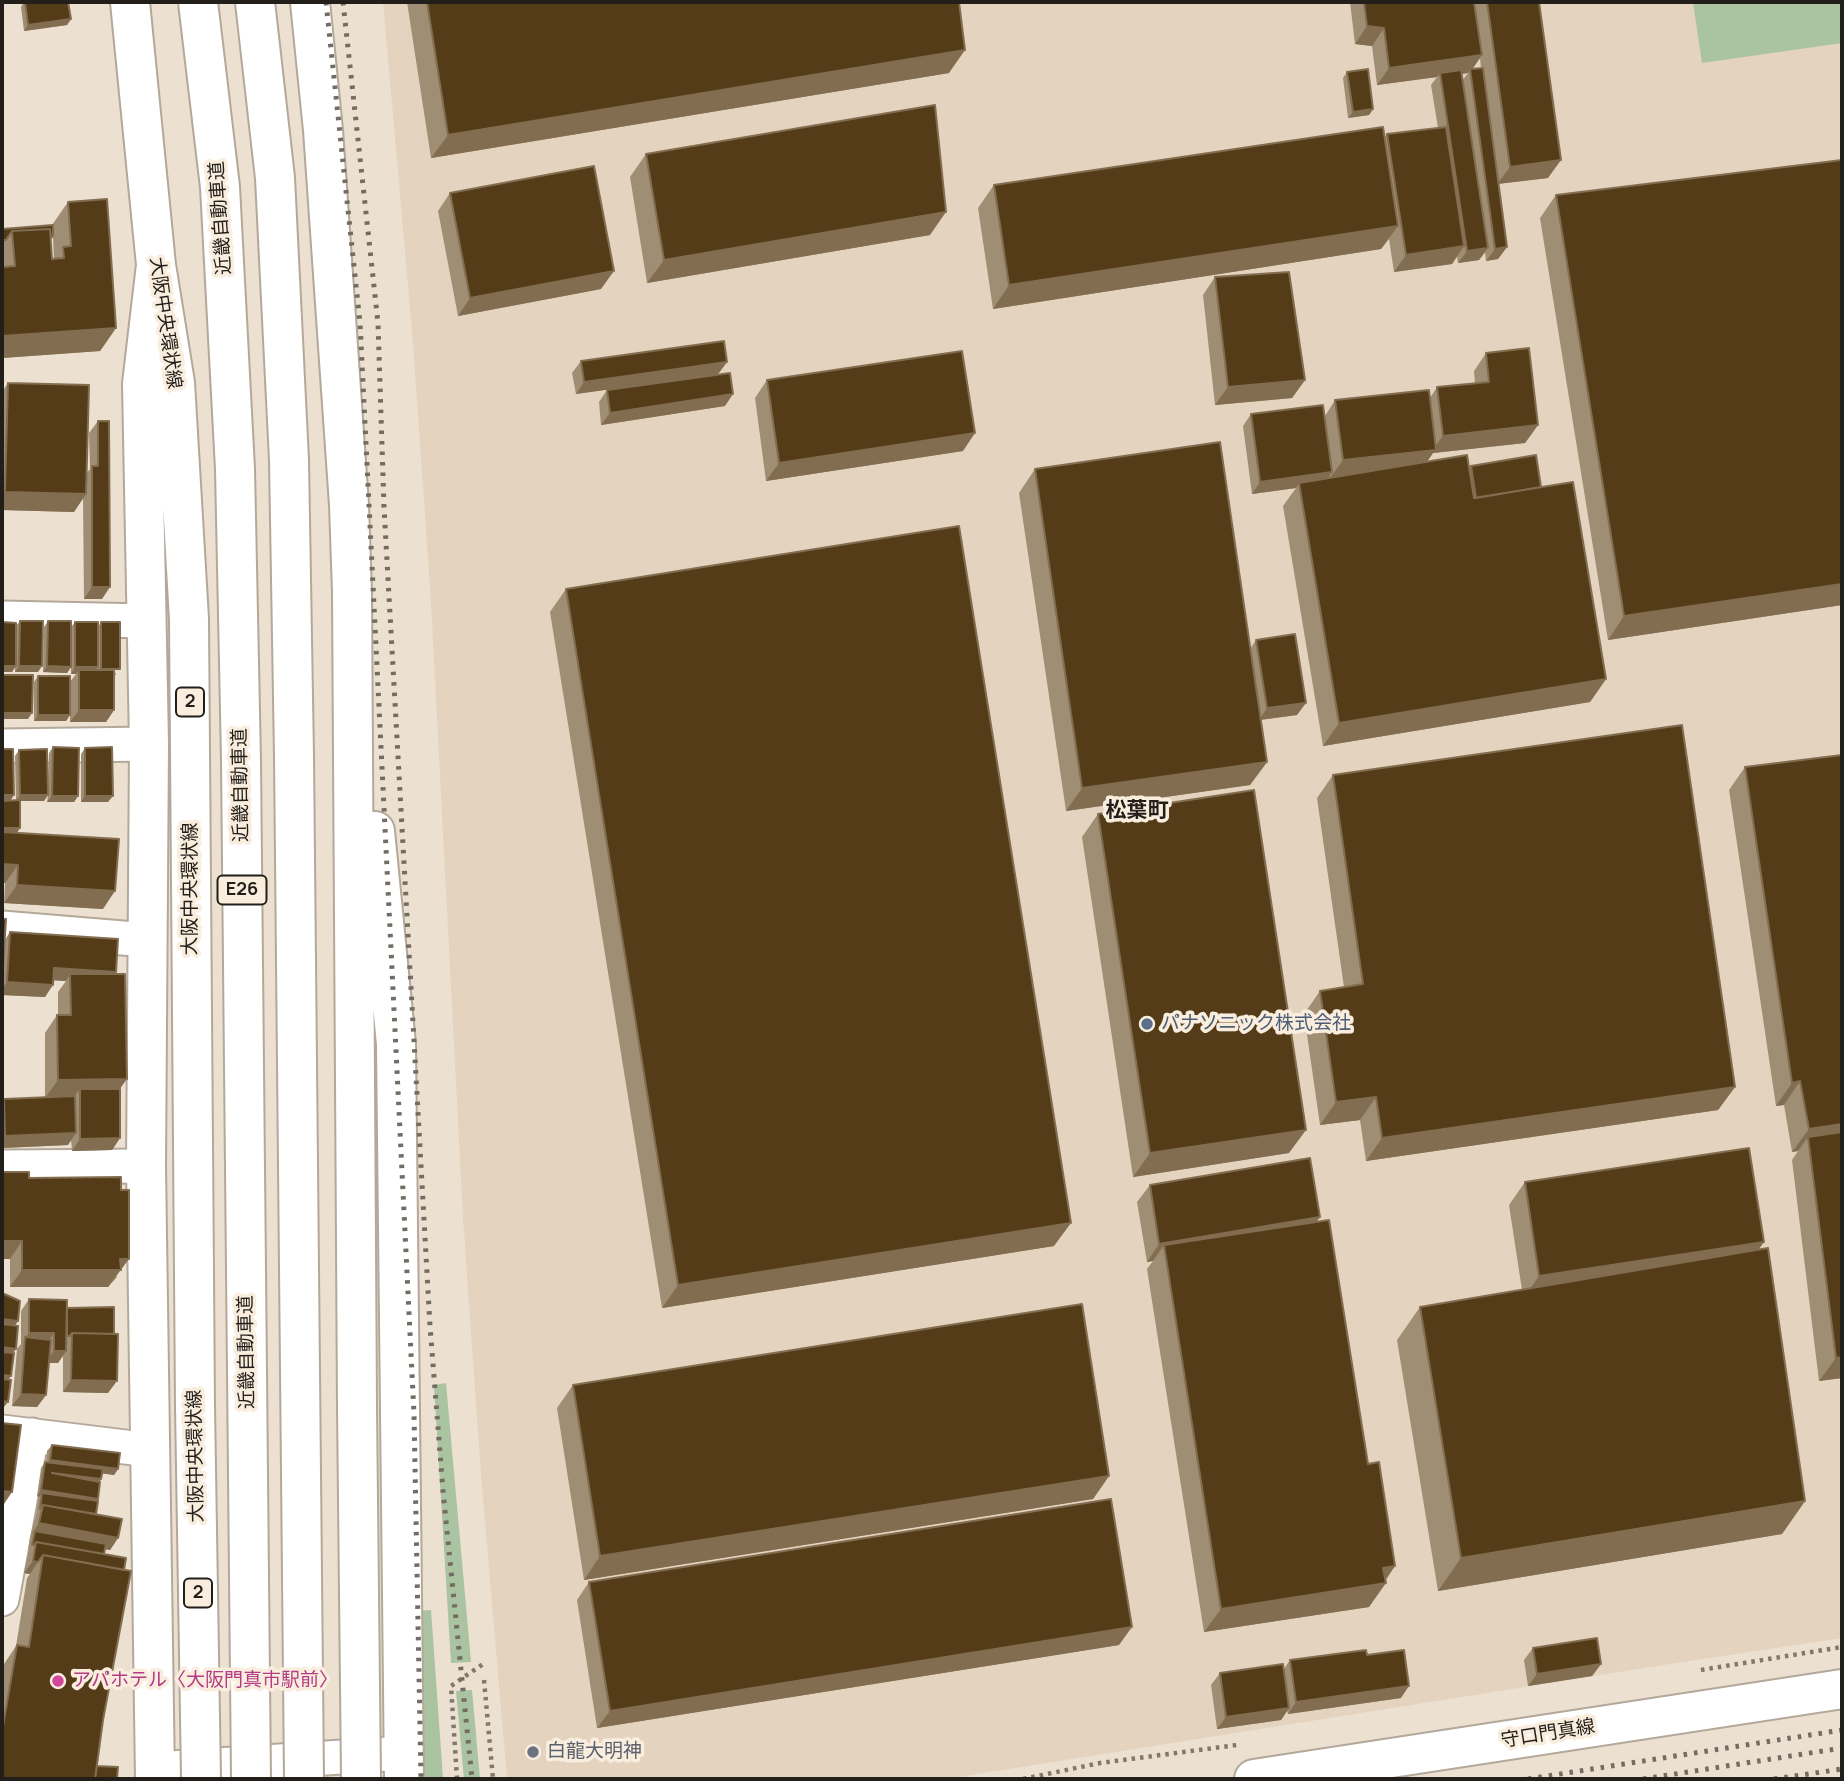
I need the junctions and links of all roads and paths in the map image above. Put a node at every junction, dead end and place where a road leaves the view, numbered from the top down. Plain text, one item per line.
1 (131, 2) edge
2 (198, 2) edge
3 (256, 2) edge
4 (310, 2) edge
5 (156, 265) junction
6 (352, 592) junction
7 (2, 618) edge
8 (148, 621) junction
9 (149, 744) junction
10 (2, 746) edge
11 (2, 928) edge
12 (146, 940) junction
13 (146, 1166) junction
14 (2, 1167) edge
15 (17, 1434) edge
16 (150, 1450) junction
17 (2, 1599) edge
18 (483, 1664) dead end
19 (484, 1680) dead end
20 (1842, 1689) edge
21 (404, 1766) edge
22 (155, 1774) edge
23 (201, 1779) edge
24 (251, 1779) edge
25 (304, 1779) edge
26 (361, 1779) edge
27 (457, 1779) edge
28 (493, 1779) edge
29 (1254, 1779) edge

1 - 5 main road, 大阪中央環状線 / 2
2 - 24 main road, 近畿自動車道 / E26, bridge
3 - 25 main road, bridge
4 - 6 main road
5 - 8 main road
5 - 23 main road, 大阪中央環状線 / 2, bridge
6 - 21 main road
6 - 26 main road, bridge
7 - 8 street
8 - 9 main road
9 - 10 street
9 - 12 main road
11 - 12 street
12 - 13 main road
13 - 14 street
13 - 16 main road
15 - 16 street
15 - 17 street
16 - 22 main road
18 - 27 path
19 - 28 path
20 - 29 main road, 守口門真線
21 - 22 street

